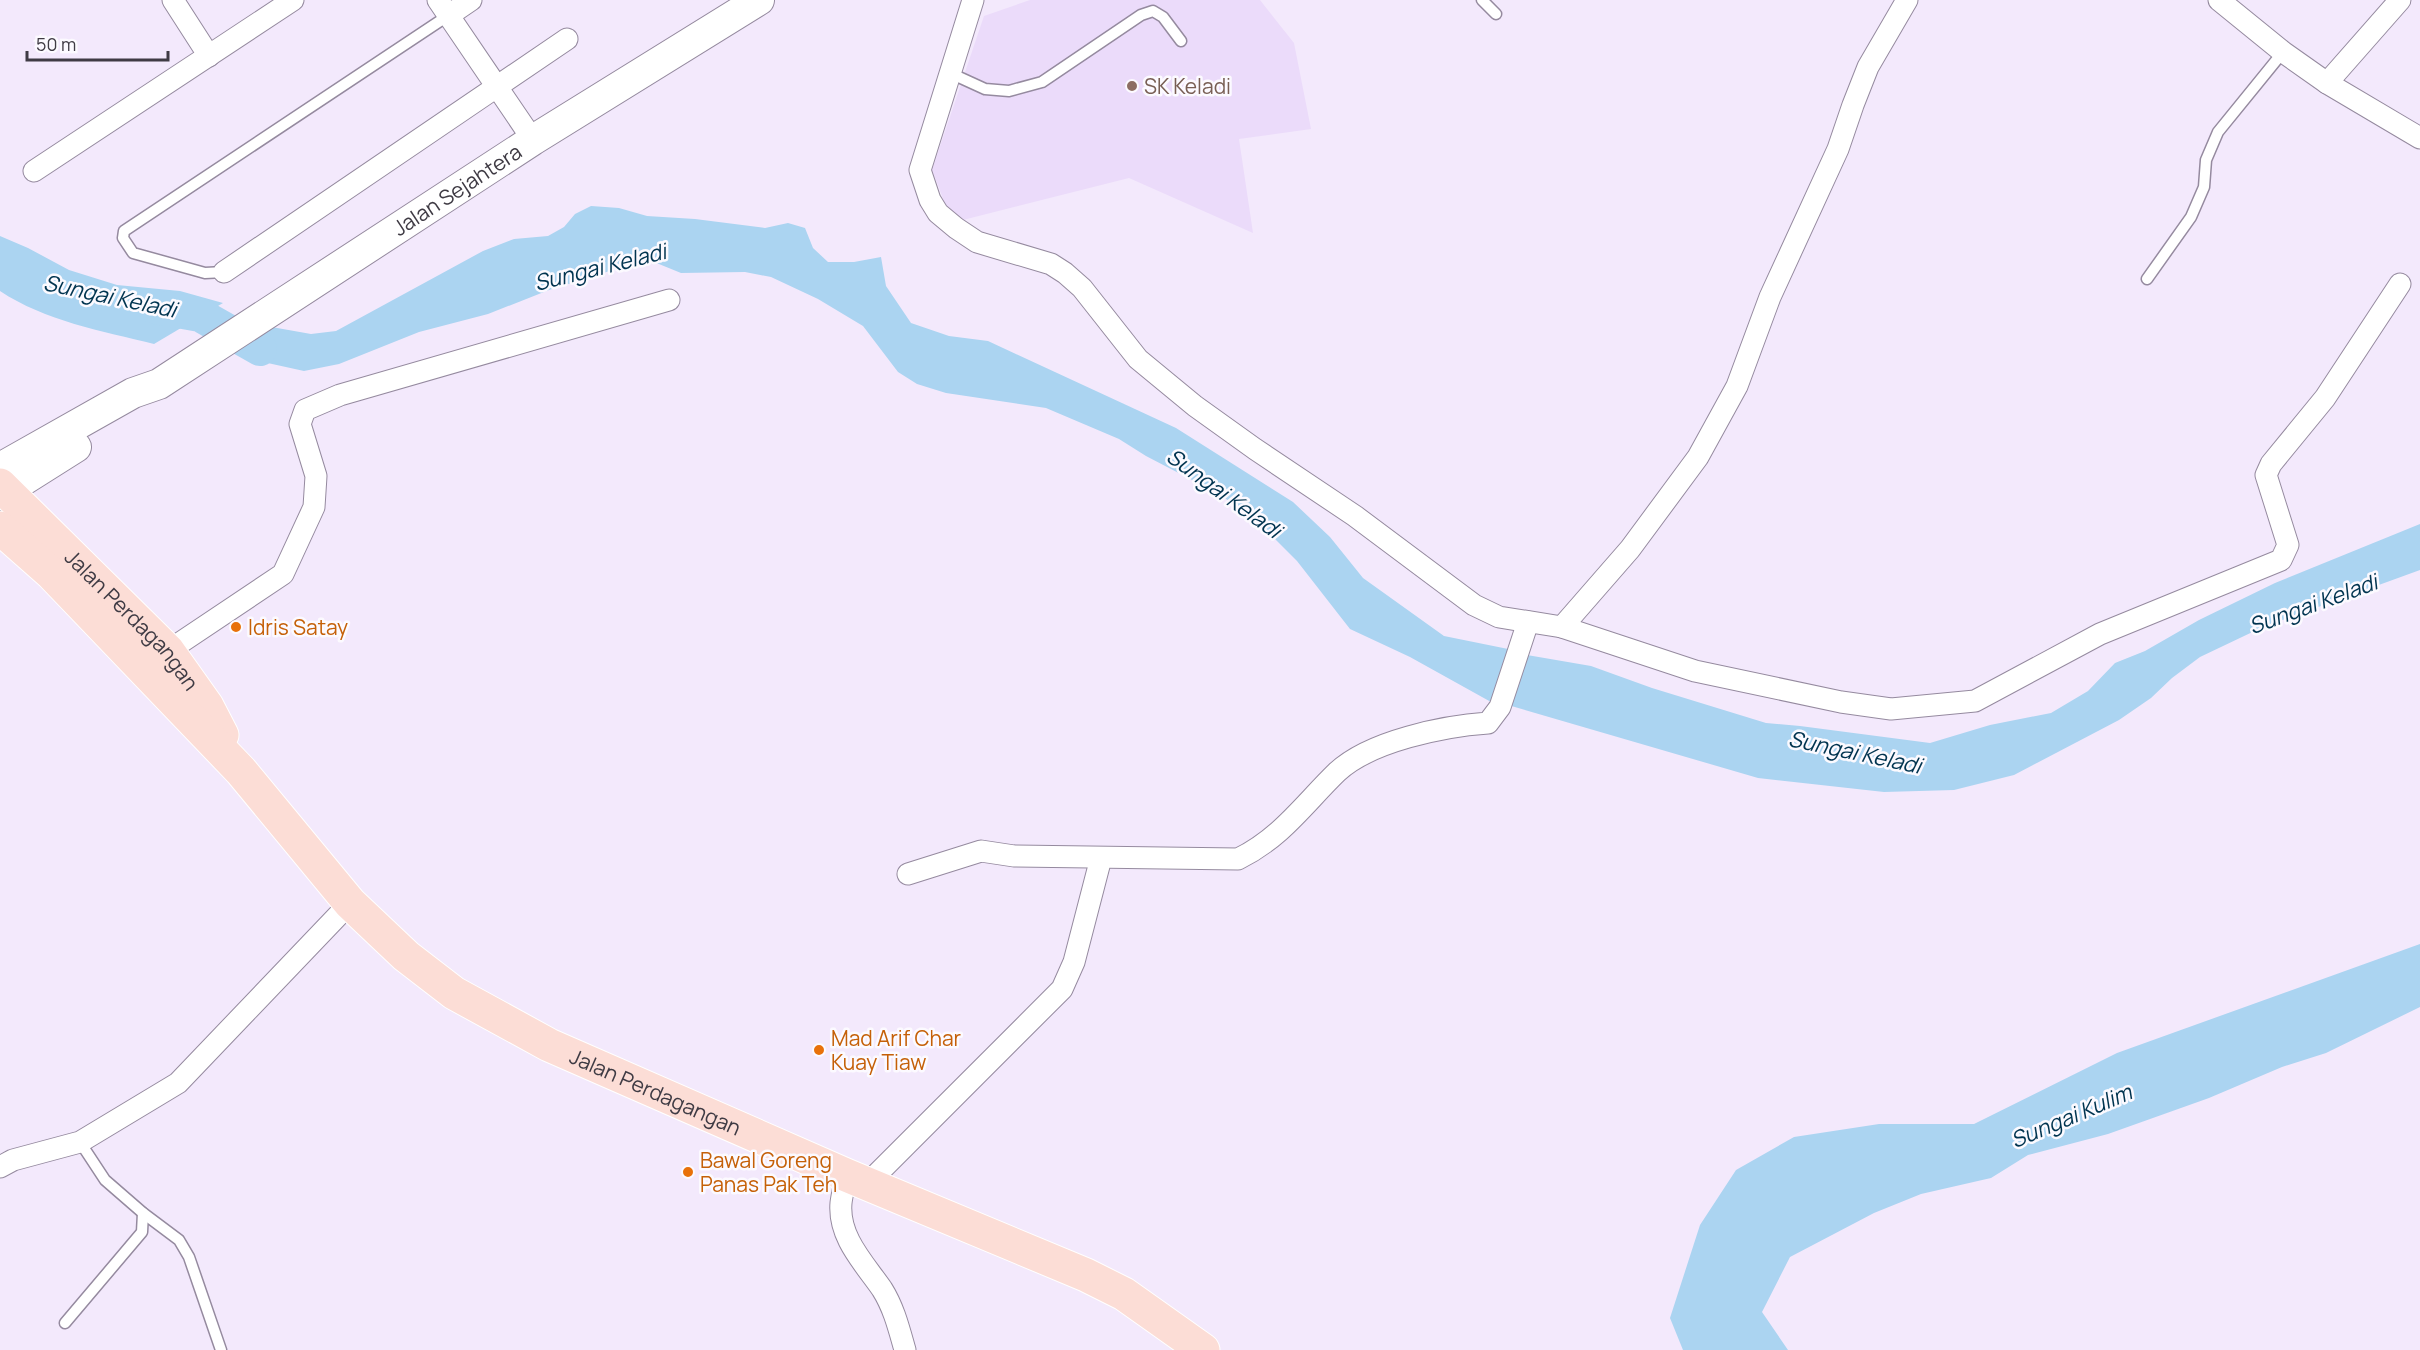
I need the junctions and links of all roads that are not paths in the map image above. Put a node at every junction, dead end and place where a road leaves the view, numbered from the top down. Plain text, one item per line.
1 (173, 0) edge
2 (293, 0) edge
3 (471, 0) edge
4 (759, 0) edge
5 (973, 0) edge
6 (1482, 0) edge
7 (1907, 0) edge
8 (2219, 0) edge
9 (2400, 0) edge
10 (443, 8) edge
11 (1496, 14) dead end
12 (567, 39) dead end
13 (1181, 41) dead end
14 (2283, 52) junction
15 (209, 56) junction
16 (950, 73) junction
17 (2327, 83) junction
18 (496, 86) junction
19 (2420, 138) edge
20 (533, 140) junction
21 (34, 171) dead end
22 (224, 272) joint
23 (2146, 279) dead end
24 (2400, 284) dead end
25 (669, 300) dead end
26 (2, 485) edge
27 (0, 528) edge
28 (1528, 622) junction
29 (1562, 627) junction
30 (168, 651) junction
31 (241, 771) junction
32 (1101, 858) junction
33 (908, 874) dead end
34 (350, 903) junction
35 (80, 1142) junction
36 (0, 1167) edge
37 (857, 1179) junction
38 (143, 1213) junction
39 (65, 1323) dead end
40 (220, 1350) edge
41 (905, 1350) edge
42 (1203, 1350) edge

1 - 15 street
2 - 15 street
3 - 10 street
4 - 20 main road, Jalan Sejahtera
5 - 16 street
6 - 11 lane
7 - 29 street
8 - 14 street
9 - 17 street
10 - 18 street
10 - 22 lane
12 - 18 street
13 - 16 lane
14 - 17 street
14 - 23 lane
15 - 21 street
16 - 28 street
17 - 19 street
18 - 20 street
18 - 22 street
20 - 26 main road, Jalan Sejahtera
24 - 29 street
25 - 30 street
26 - 30 main road, Jalan Perdagangan
27 - 31 main road, Jalan Perdagangan
28 - 29 street
28 - 32 street
30 - 31 main road, Jalan Perdagangan
31 - 34 main road, Jalan Perdagangan
32 - 33 street
32 - 37 street
34 - 35 street
34 - 37 main road, Jalan Perdagangan
35 - 36 street
35 - 38 lane
37 - 41 street
37 - 42 main road, Jalan Perdagangan
38 - 39 lane
38 - 40 lane

